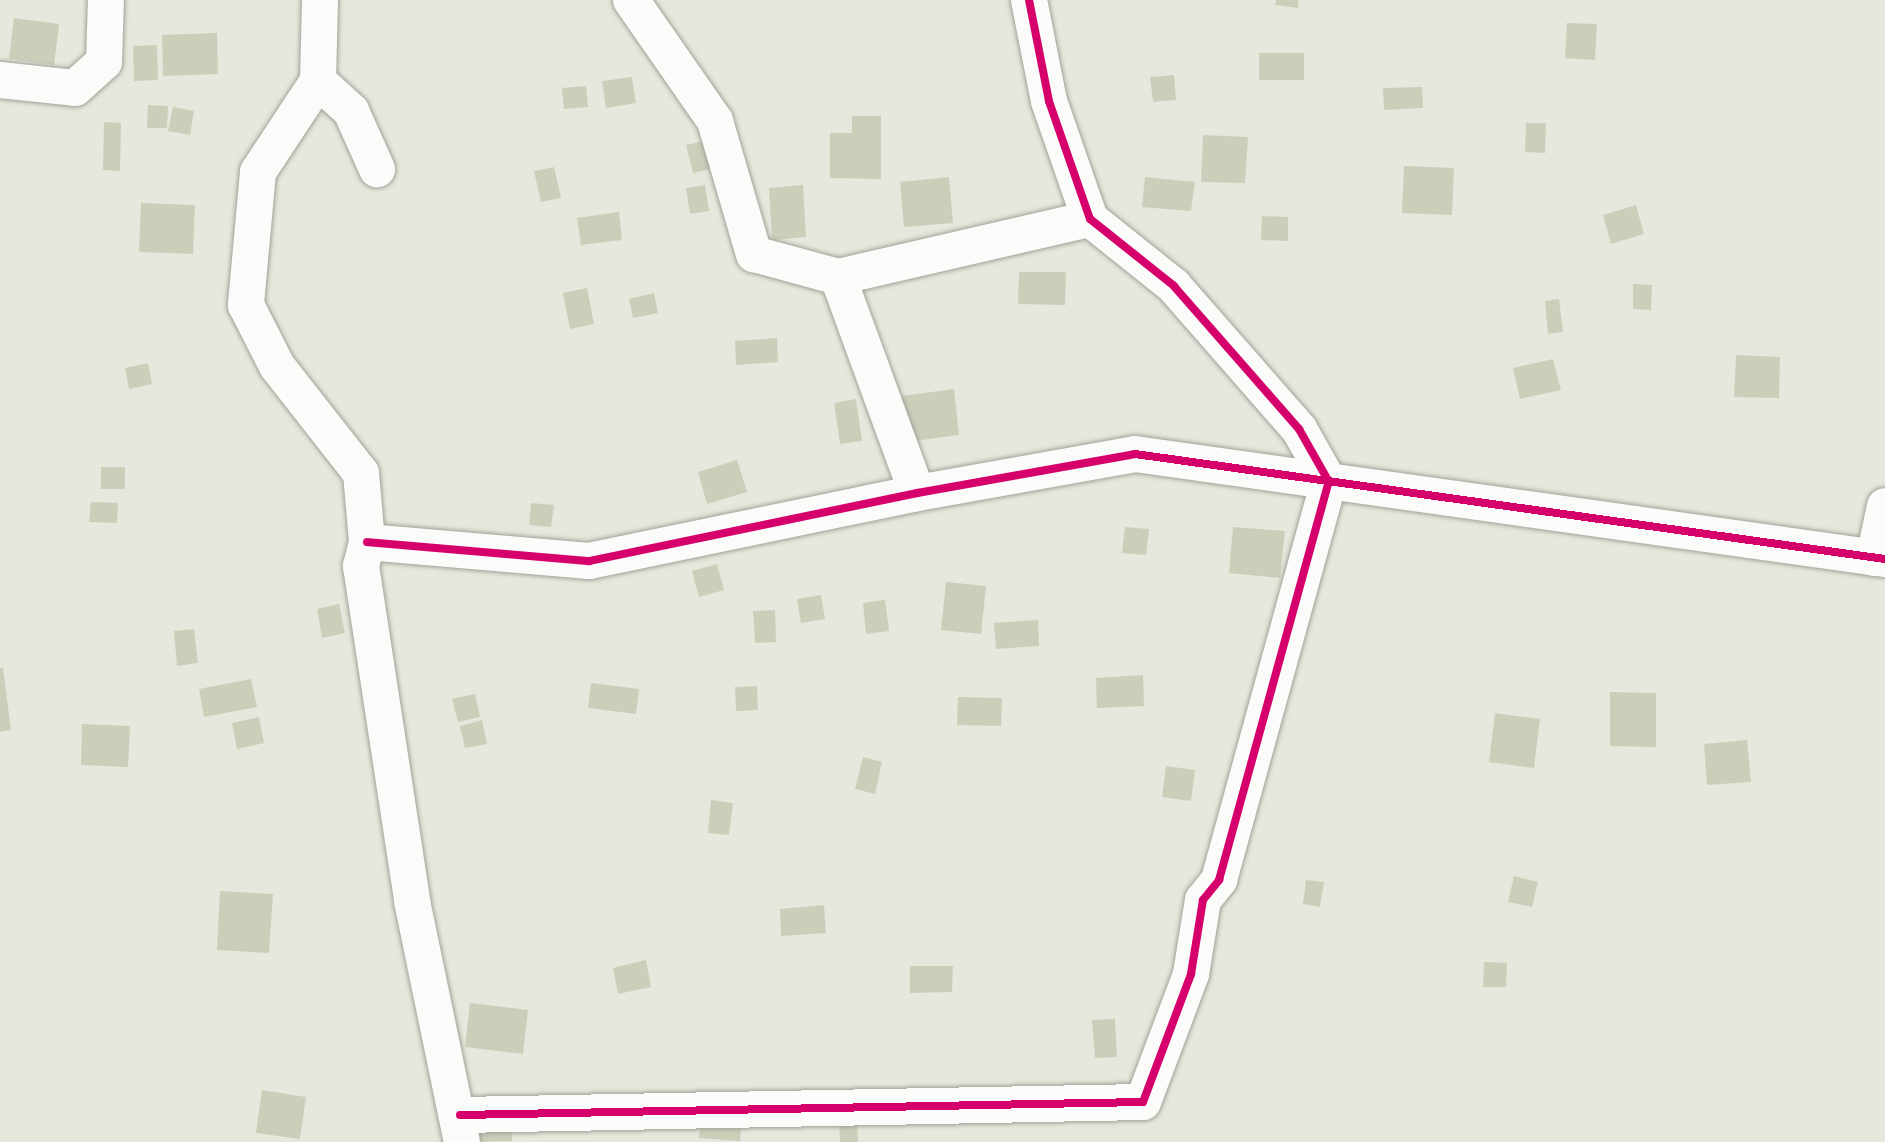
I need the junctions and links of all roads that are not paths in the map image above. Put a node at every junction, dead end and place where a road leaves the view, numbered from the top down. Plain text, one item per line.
1 (106, 0) edge
2 (320, 0) edge
3 (631, 0) edge
4 (1029, 0) edge
5 (0, 80) edge
6 (318, 81) junction
7 (377, 169) dead end
8 (1090, 219) junction
9 (838, 277) junction
10 (1329, 482) junction
11 (917, 493) junction
12 (1885, 506) edge
13 (367, 542) junction
14 (1880, 559) edge
15 (461, 1128) edge

1 - 5 street
2 - 6 street
3 - 9 street
4 - 8 street
6 - 7 street
6 - 13 street
8 - 9 street
8 - 10 street
9 - 11 street
10 - 11 street
10 - 14 street
10 - 15 street
11 - 13 street
12 - 14 street
13 - 15 street

